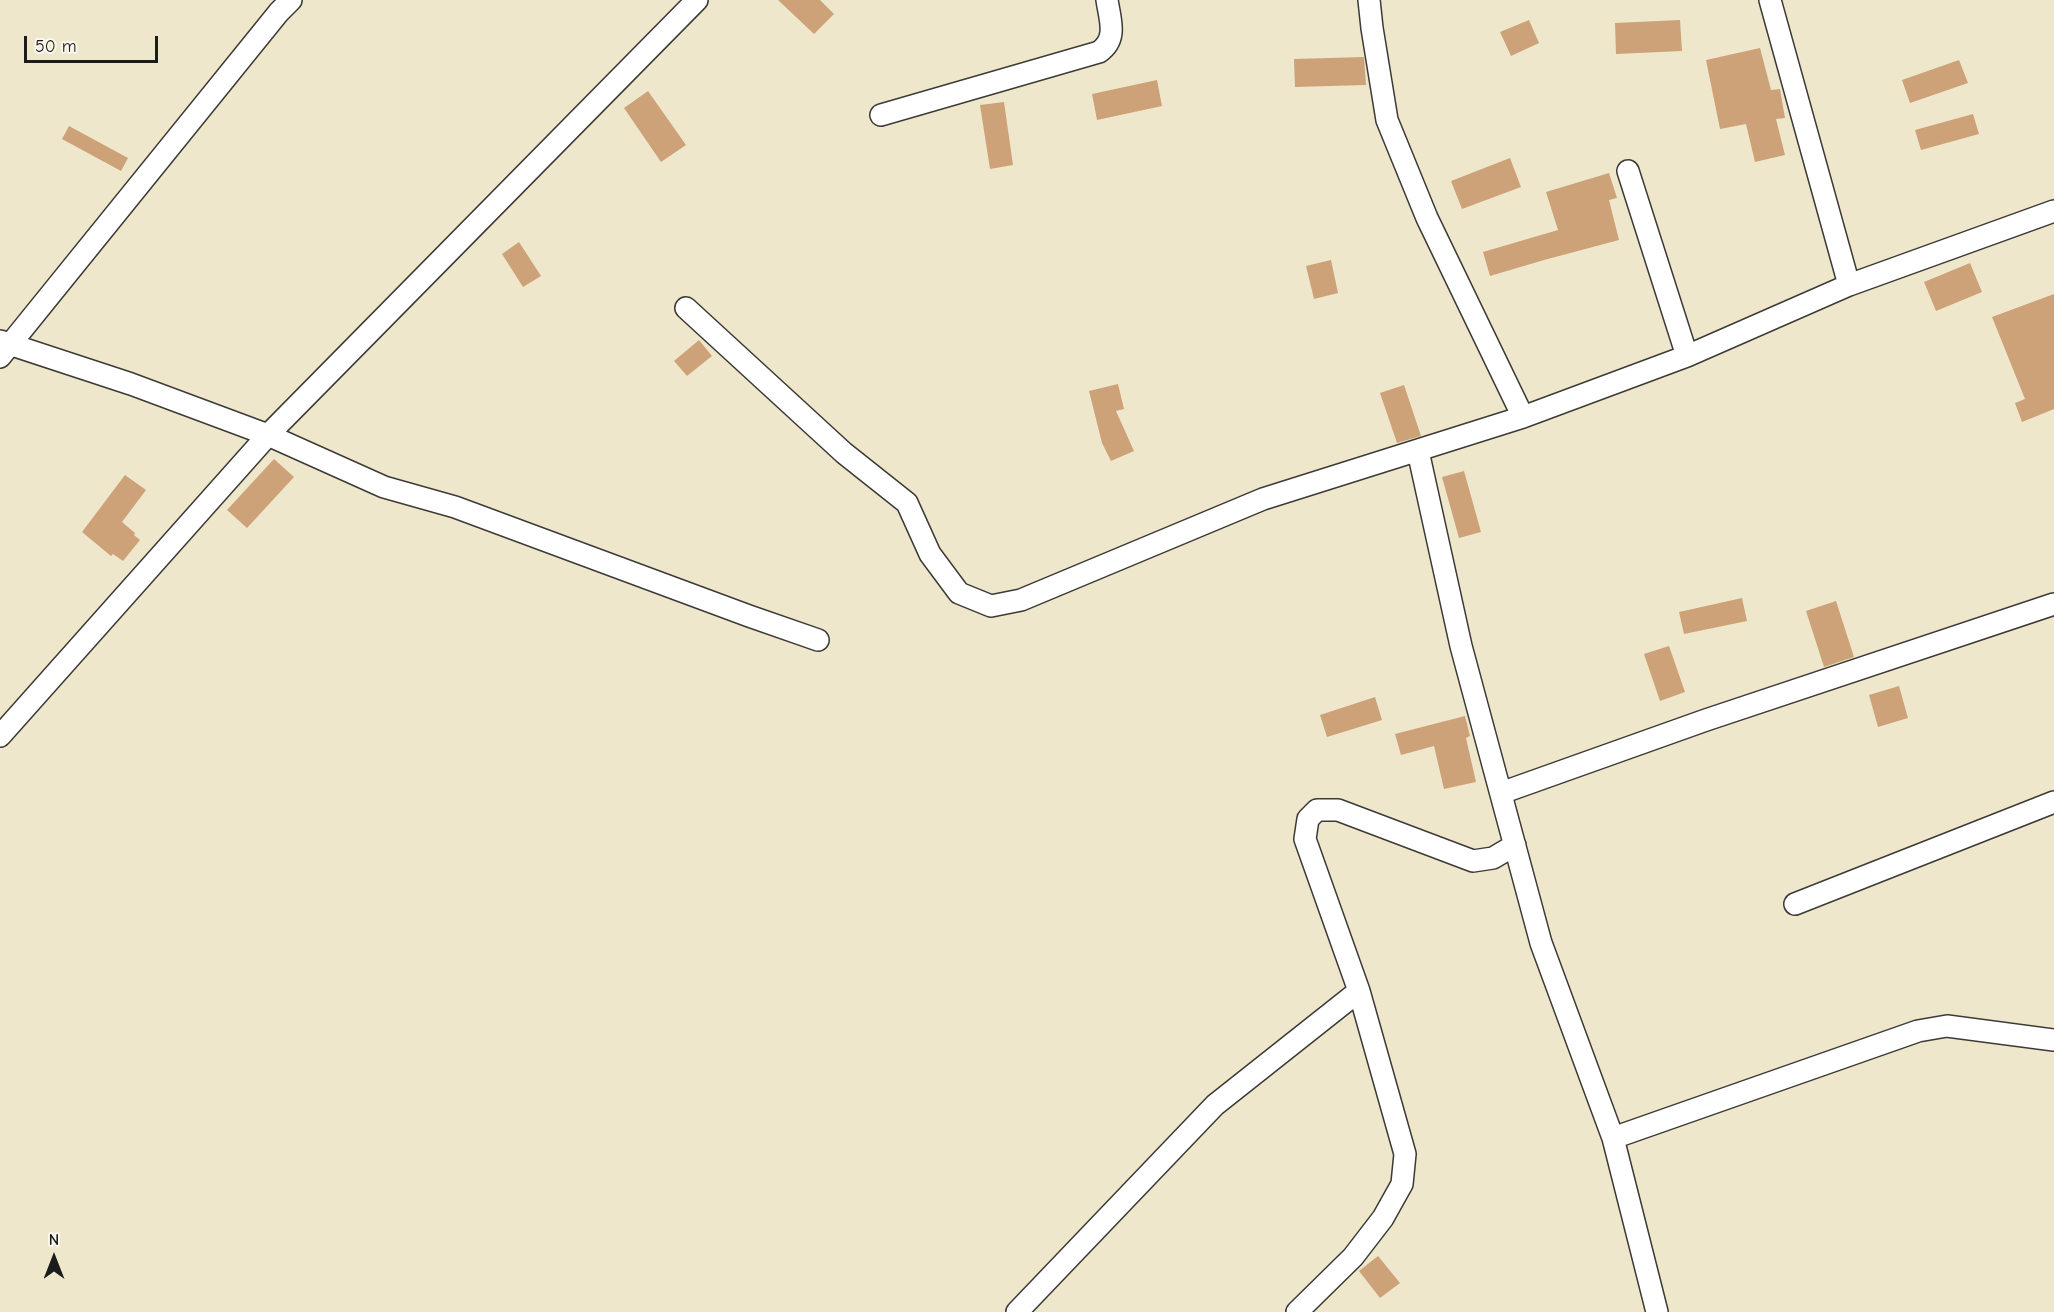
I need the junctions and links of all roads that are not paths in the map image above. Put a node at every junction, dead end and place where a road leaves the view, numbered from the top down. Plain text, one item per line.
1 (291, 0) edge
2 (697, 0) edge
3 (1107, 0) edge
4 (1369, 0) edge
5 (1770, 0) edge
6 (881, 115) dead end
7 (1628, 171) dead end
8 (2054, 211) edge
9 (1849, 285) junction
10 (686, 308) dead end
11 (4, 348) edge
12 (1687, 356) junction
13 (1523, 417) junction
14 (268, 435) junction
15 (1418, 450) junction
16 (2054, 604) edge
17 (818, 640) dead end
18 (0, 736) edge
19 (1501, 793) junction
20 (2054, 802) edge
21 (1515, 845) junction
22 (1796, 904) dead end
23 (1359, 991) junction
24 (2054, 1040) edge
25 (1613, 1138) junction
26 (1017, 1312) edge
27 (1297, 1312) edge
28 (1657, 1312) edge

1 - 11 street
2 - 14 street
3 - 6 street
4 - 13 street
5 - 9 street
7 - 12 street
8 - 9 street
9 - 12 street
10 - 15 street
11 - 14 street
12 - 13 street
13 - 15 street
14 - 17 street
14 - 18 street
15 - 19 street
16 - 19 street
19 - 21 street
20 - 22 street
21 - 23 street
21 - 25 street
23 - 26 street
23 - 27 street
24 - 25 street
25 - 28 street

